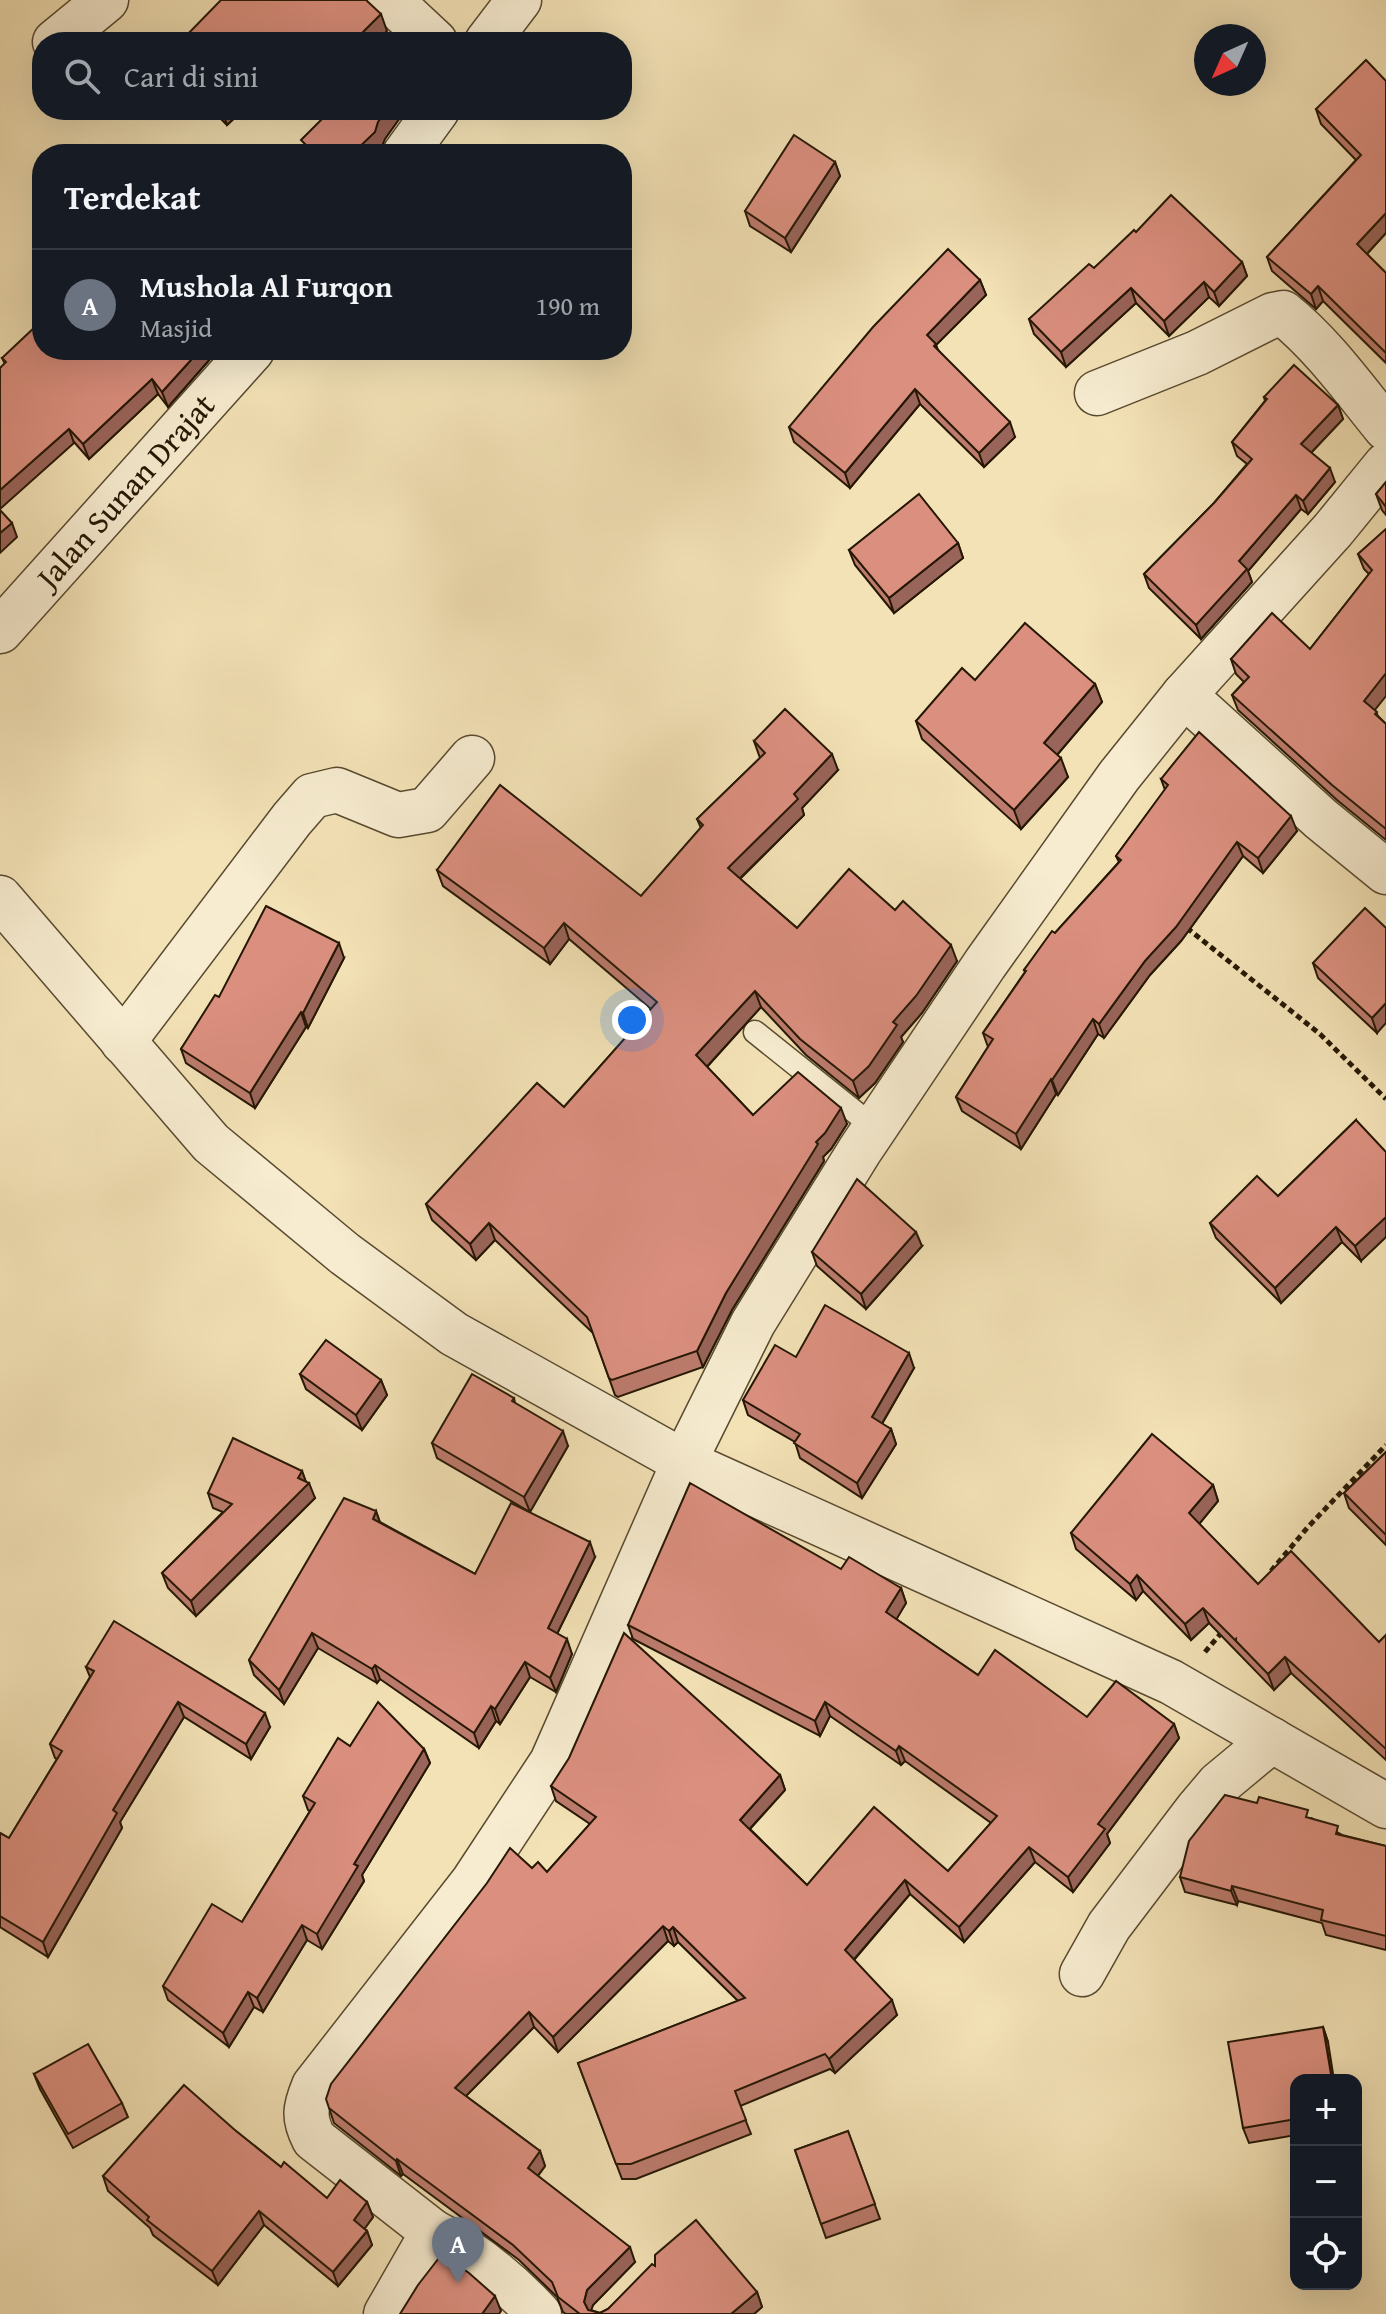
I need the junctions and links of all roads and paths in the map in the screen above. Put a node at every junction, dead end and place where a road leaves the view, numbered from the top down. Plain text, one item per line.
1 (106, 0) edge
2 (390, 0) edge
3 (519, 0) edge
4 (68, 32) edge
5 (424, 32) edge
6 (495, 32) edge
7 (430, 120) edge
8 (412, 144) edge
9 (243, 360) edge
10 (1097, 393) dead end
11 (1386, 428) edge
12 (1386, 465) edge
13 (0, 631) edge
14 (1184, 695) junction
15 (472, 758) dead end
16 (1386, 872) edge
17 (0, 898) edge
18 (1183, 925) edge
19 (755, 1032) dead end
20 (123, 1042) junction
21 (1386, 1099) edge
22 (875, 1128) junction
23 (1386, 1445) edge
24 (684, 1462) junction
25 (1268, 1576) edge
26 (1227, 1625) edge
27 (1177, 1686) junction
28 (1272, 1740) junction
29 (1386, 1806) edge
30 (1082, 1974) dead end
31 (433, 2232) junction
32 (386, 2314) edge
33 (539, 2314) edge

1 - 4 street
2 - 5 street
3 - 6 street
7 - 8 street
9 - 13 street, Jalan Sunan Drajat
10 - 11 street
12 - 14 street
14 - 16 street
14 - 22 street
15 - 20 street
17 - 20 street
18 - 21 path
19 - 22 lane
20 - 24 street
22 - 24 street
23 - 25 path
24 - 27 street
24 - 31 street
26 - 27 path
27 - 28 street
28 - 29 street
28 - 30 street
31 - 32 street
31 - 33 street

